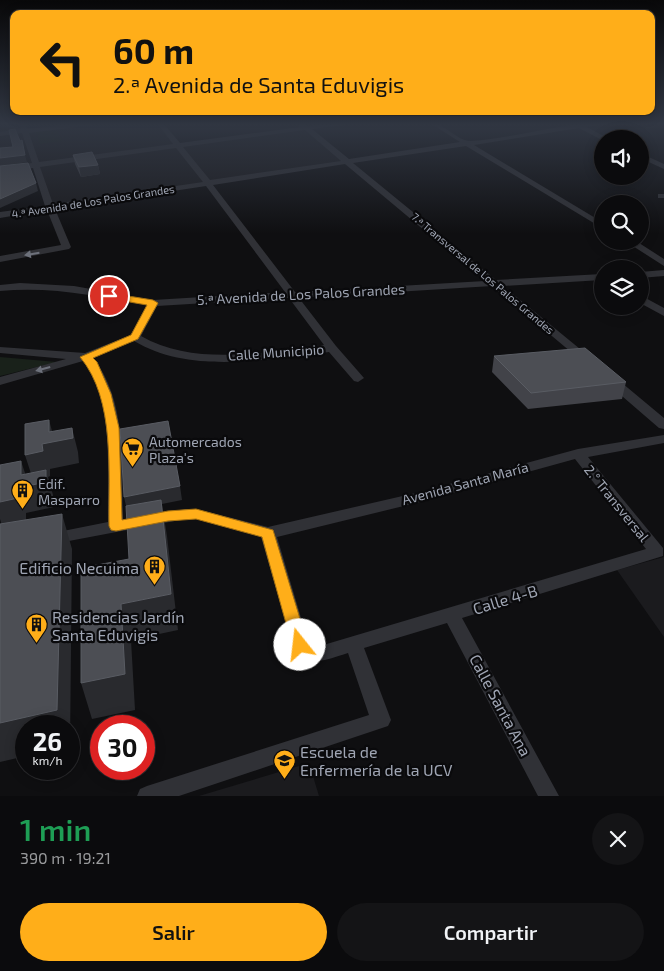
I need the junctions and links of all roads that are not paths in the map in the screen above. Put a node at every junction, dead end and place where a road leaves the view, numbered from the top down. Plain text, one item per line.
1 (34, 160) edge
2 (70, 160) edge
3 (189, 160) edge
4 (353, 160) edge
5 (494, 160) edge
6 (650, 160) edge
7 (347, 161) junction
8 (36, 165) junction
9 (664, 167) edge
10 (0, 170) edge
11 (208, 183) junction
12 (50, 207) junction
13 (0, 215) edge
14 (594, 220) edge
15 (643, 250) edge
16 (0, 259) edge
17 (664, 263) edge
18 (664, 273) edge
19 (649, 274) edge
20 (594, 277) edge
21 (496, 283) junction
22 (0, 288) edge
23 (292, 295) junction
24 (153, 303) junction
25 (649, 304) edge
26 (664, 313) edge
27 (135, 337) junction
28 (332, 348) junction
29 (0, 350) edge
30 (86, 357) junction
31 (358, 378) dead end
32 (0, 381) edge
33 (664, 425) edge
34 (664, 439) edge
35 (578, 454) junction
36 (116, 526) junction
37 (268, 533) junction
38 (35, 541) edge
39 (657, 552) joint
40 (452, 615) junction
41 (354, 645) junction
42 (147, 796) edge
43 (550, 796) edge

1 - 8 street
2 - 8 street
3 - 11 street
4 - 7 street, 4.ª Avenida de Los Palos Grandes
5 - 14 street
6 - 9 street
7 - 11 street, 4.ª Avenida de Los Palos Grandes
7 - 21 street, 7.ª Transversal de Los Palos Grandes
8 - 10 street
8 - 12 street
11 - 12 street, 4.ª Avenida de Los Palos Grandes
11 - 23 street
12 - 13 street, 4.ª Avenida de Los Palos Grandes
12 -> 16 street
15 - 17 street
18 - 19 street
20 - 21 street, 5.ª Avenida de Los Palos Grandes
21 - 23 street, 5.ª Avenida de Los Palos Grandes
21 - 33 street, 7.ª Transversal de Los Palos Grandes
22 - 24 street, 5.ª Avenida de Los Palos Grandes
23 - 24 street, 5.ª Avenida de Los Palos Grandes
23 - 28 street
24 - 27 street
25 - 26 street
27 - 28 street, Calle Municipio
27 - 30 street
28 - 31 street
29 - 30 street
30 -> 32 street
30 - 36 street
34 - 35 street, Avenida Santa María
35 - 37 street, Avenida Santa María
35 - 39 street, 2.° Transversal
36 - 37 street
36 - 38 street
37 - 41 street, Calle 4-B
39 - 40 street, Calle 4-B
40 - 41 street, Calle 4-B
40 - 43 street, Calle Santa Ana
41 - 42 street

